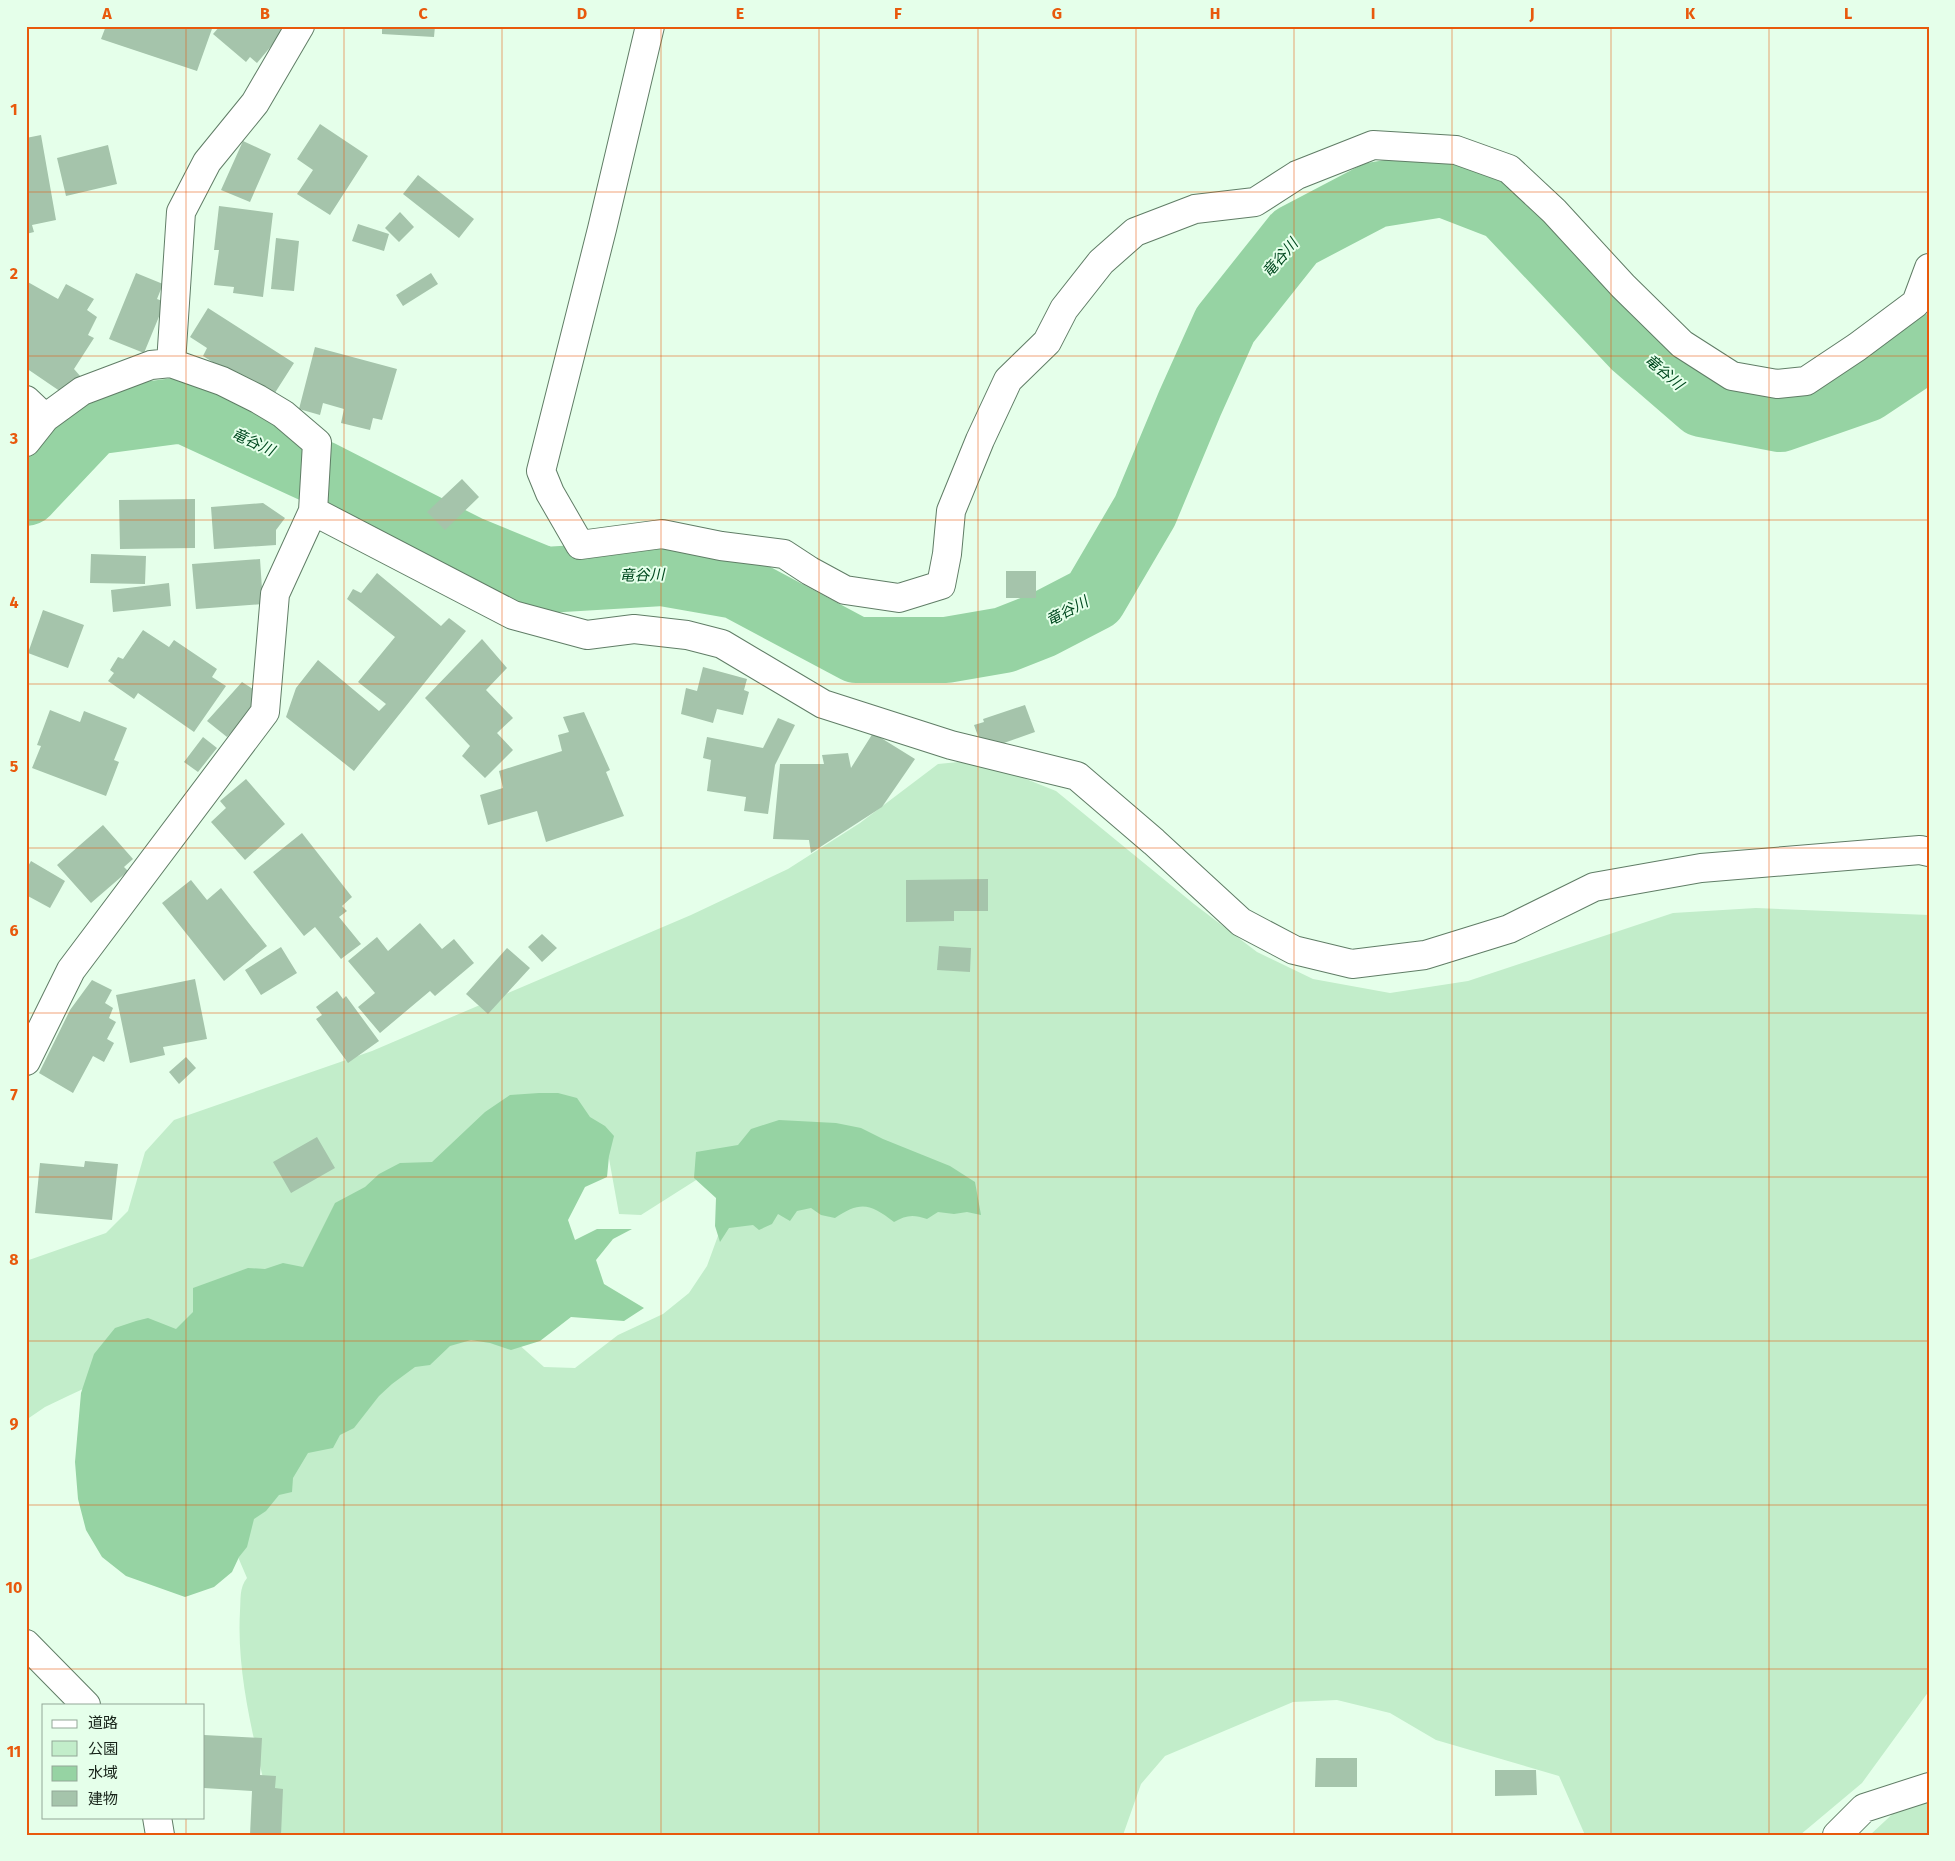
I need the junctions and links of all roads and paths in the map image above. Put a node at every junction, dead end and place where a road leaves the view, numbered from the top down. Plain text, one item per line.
1 (300, 26) edge
2 (650, 26) edge
3 (1929, 268) edge
4 (171, 362) junction
5 (36, 409) edge
6 (26, 442) edge
7 (313, 511) junction
8 (1929, 852) edge
9 (26, 1062) edge
10 (26, 1644) edge
11 (85, 1704) edge
12 (1929, 1786) edge
13 (157, 1818) edge
14 (160, 1835) edge
15 (1837, 1835) edge

1 - 4 street
2 - 3 street
4 - 5 street
4 - 7 street
5 - 6 street
7 - 8 street
7 - 9 street
10 - 11 street
12 - 15 street
13 - 14 street

